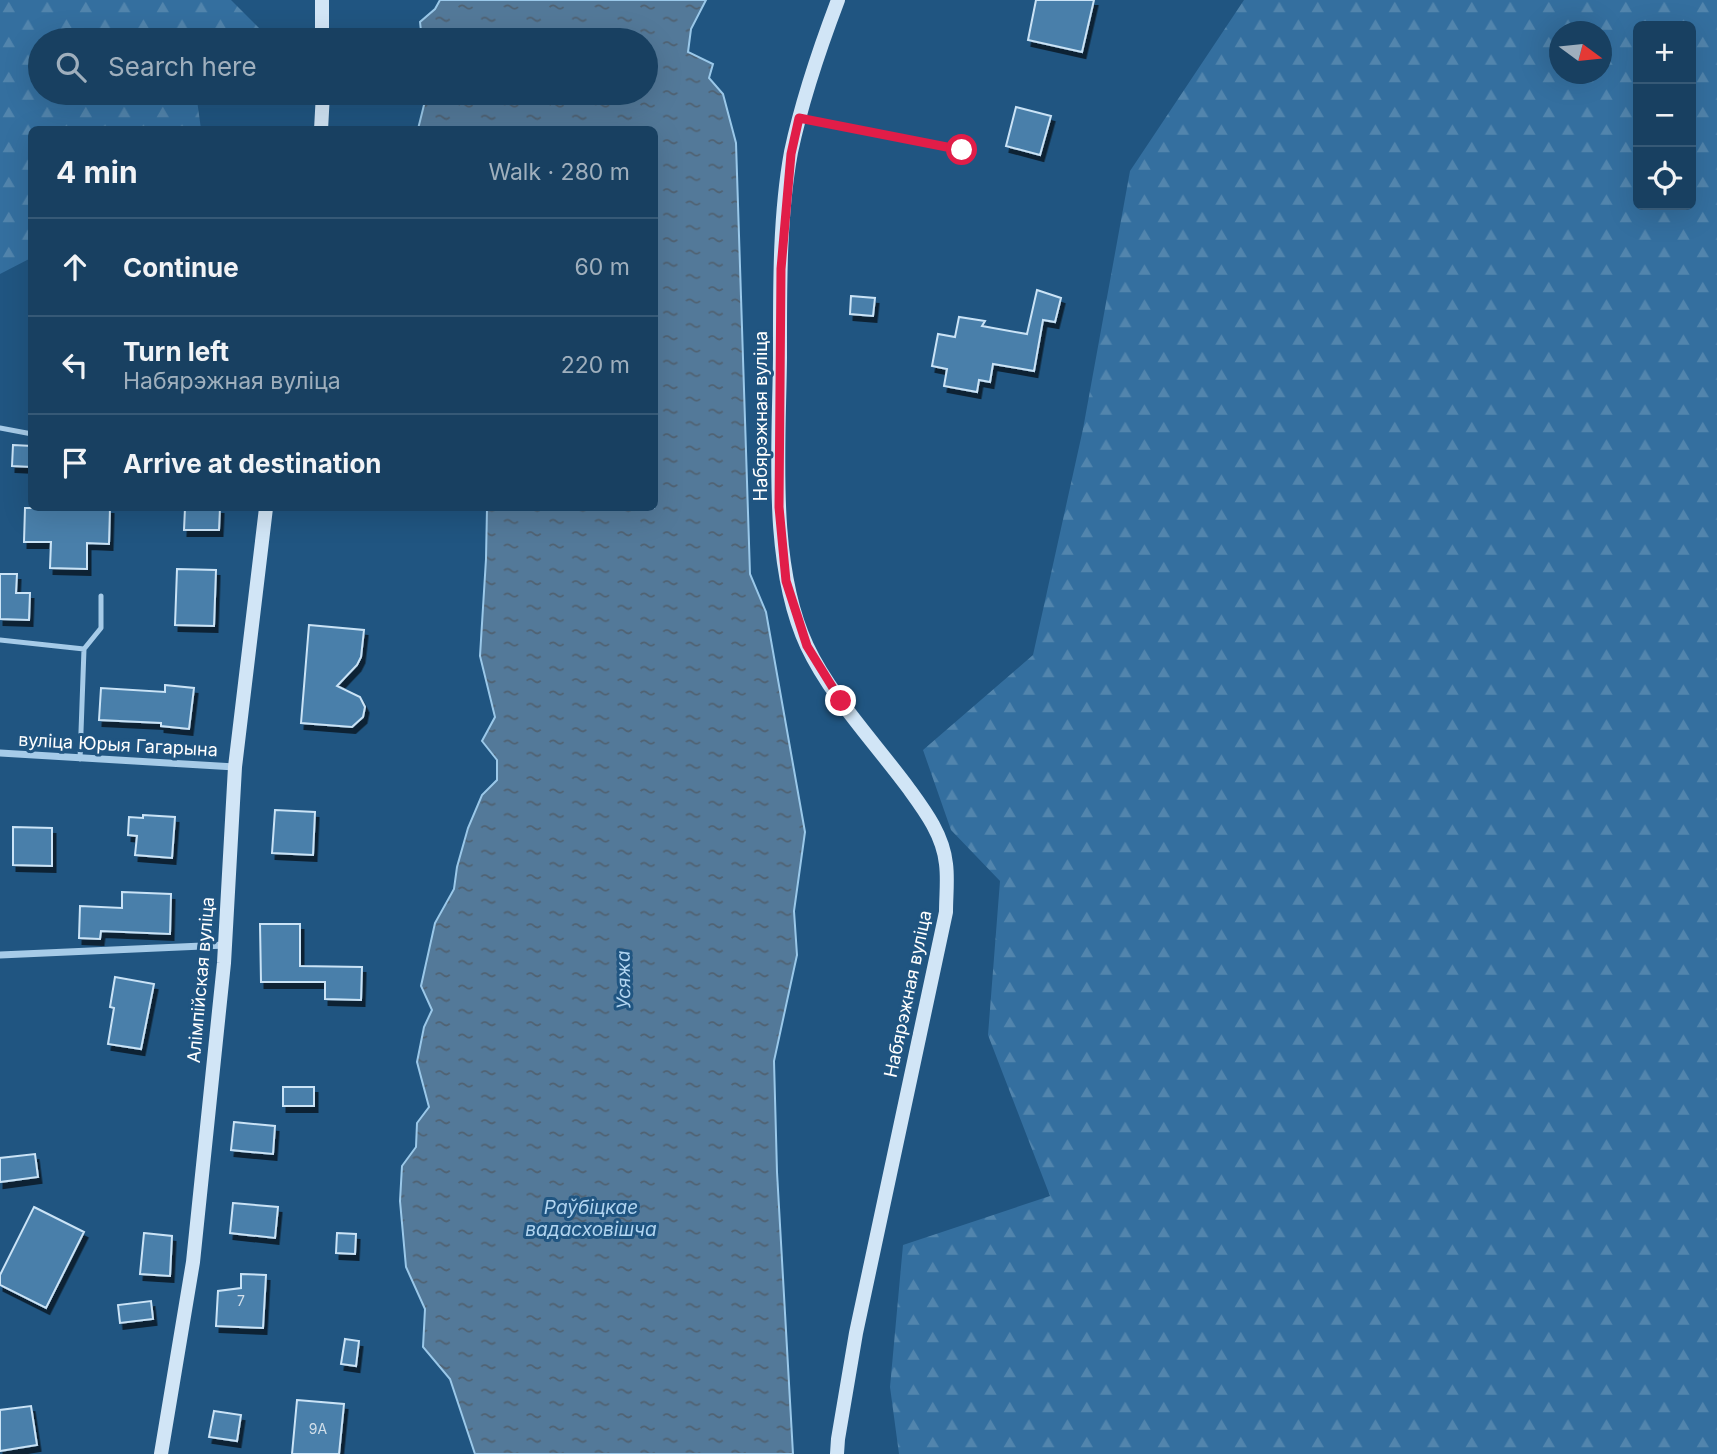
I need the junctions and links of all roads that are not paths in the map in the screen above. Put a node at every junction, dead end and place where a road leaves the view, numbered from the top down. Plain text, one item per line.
1 (321, 0) edge
2 (838, 0) edge
3 (322, 28) edge
4 (322, 105) edge
5 (799, 118) junction
6 (321, 126) edge
7 (962, 150) dead end
8 (0, 428) edge
9 (28, 433) edge
10 (266, 511) edge
11 (101, 596) dead end
12 (0, 640) edge
13 (84, 649) junction
14 (0, 753) edge
15 (80, 759) junction
16 (235, 767) junction
17 (225, 945) junction
18 (0, 955) edge
19 (161, 1454) edge
20 (837, 1454) edge

1 - 3 street
2 - 5 street, Набярэжная вуліца
4 - 6 street
5 - 7 lane
5 - 20 street, Набярэжная вуліца
8 - 9 lane
10 - 16 street, Алімпійская вуліца
11 - 13 lane
12 - 13 lane
13 - 15 lane
14 - 15 street, вуліца Юрыя Гагарына
15 - 16 street, вуліца Юрыя Гагарына
16 - 17 street, Алімпійская вуліца
17 - 18 street
17 - 19 street, Алімпійская вуліца

